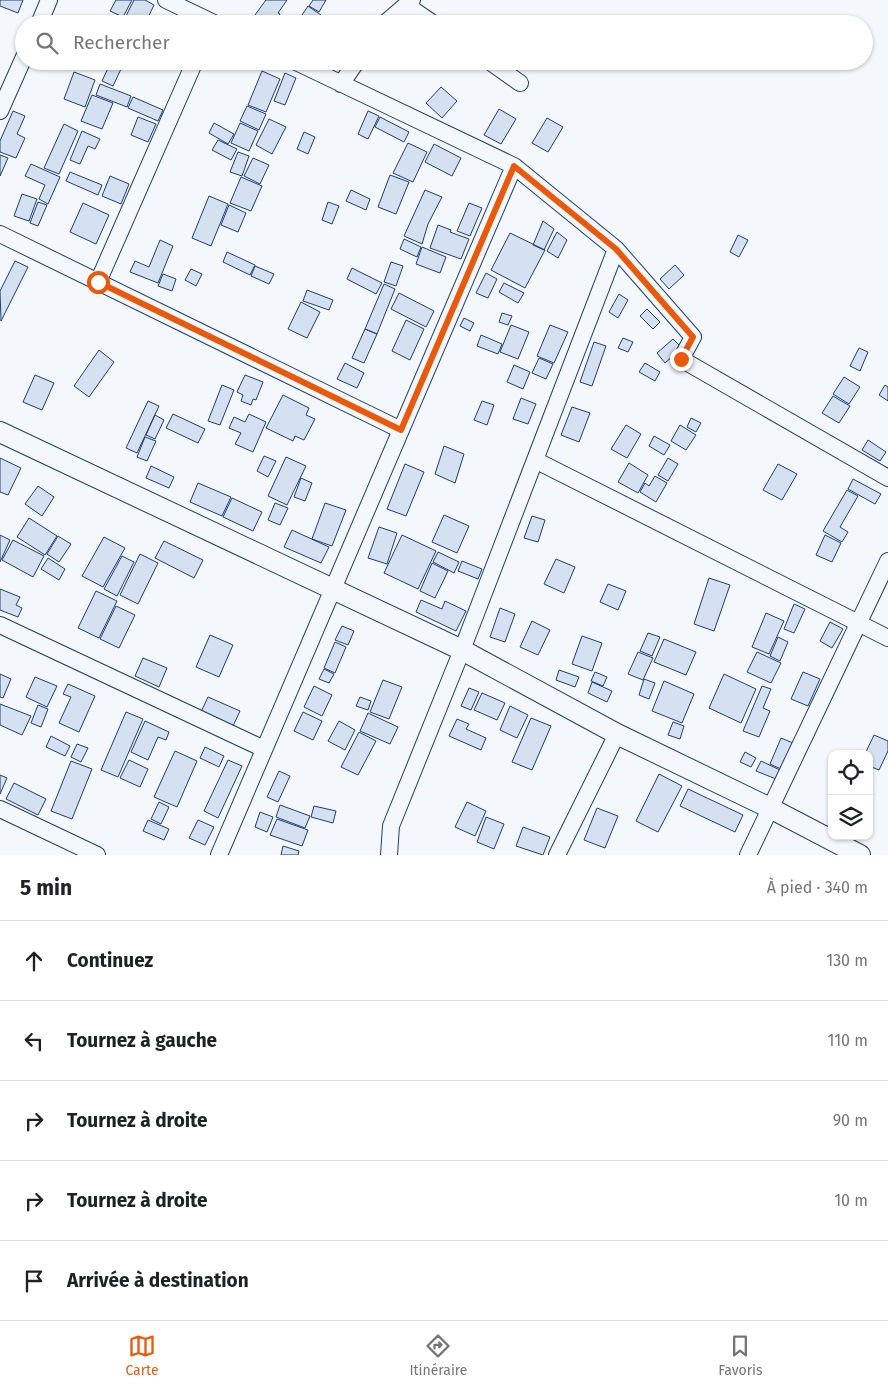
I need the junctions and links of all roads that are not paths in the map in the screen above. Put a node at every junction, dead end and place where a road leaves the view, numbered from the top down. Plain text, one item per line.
1 (49, 0) edge
2 (166, 0) edge
3 (409, 2) edge
4 (43, 15) edge
5 (197, 15) edge
6 (394, 15) edge
7 (424, 15) edge
8 (18, 70) edge
9 (190, 70) edge
10 (313, 70) edge
11 (351, 70) edge
12 (502, 70) edge
13 (520, 83) dead end
14 (342, 84) junction
15 (0, 111) edge
16 (514, 166) junction
17 (0, 234) edge
18 (616, 249) junction
19 (98, 282) junction
20 (401, 430) junction
21 (0, 432) edge
22 (535, 460) junction
23 (888, 478) edge
24 (888, 561) edge
25 (332, 589) junction
26 (858, 623) junction
27 (0, 625) edge
28 (888, 638) edge
29 (462, 650) junction
30 (617, 734) junction
31 (264, 749) junction
32 (770, 808) junction
33 (0, 809) edge
34 (97, 855) edge
35 (219, 855) edge
36 (389, 855) edge
37 (557, 855) edge
38 (748, 855) edge
39 (860, 855) edge

1 - 4 street
2 - 5 street
3 - 6 street
3 - 7 street
8 - 15 street
9 - 19 street
10 - 14 street
11 - 14 street
12 - 13 street
14 - 16 street
16 - 18 street
16 - 20 street
17 - 19 street
18 - 22 street
18 - 23 street
19 - 20 street
20 - 25 street
21 - 25 street
22 - 26 street
22 - 29 street
24 - 26 street
25 - 29 street
25 - 31 street
26 - 28 street
26 - 32 street
27 - 31 street
29 - 30 street
29 - 36 street
30 - 32 street
30 - 37 street
31 - 35 street
32 - 38 street
32 - 39 street
33 - 34 street

